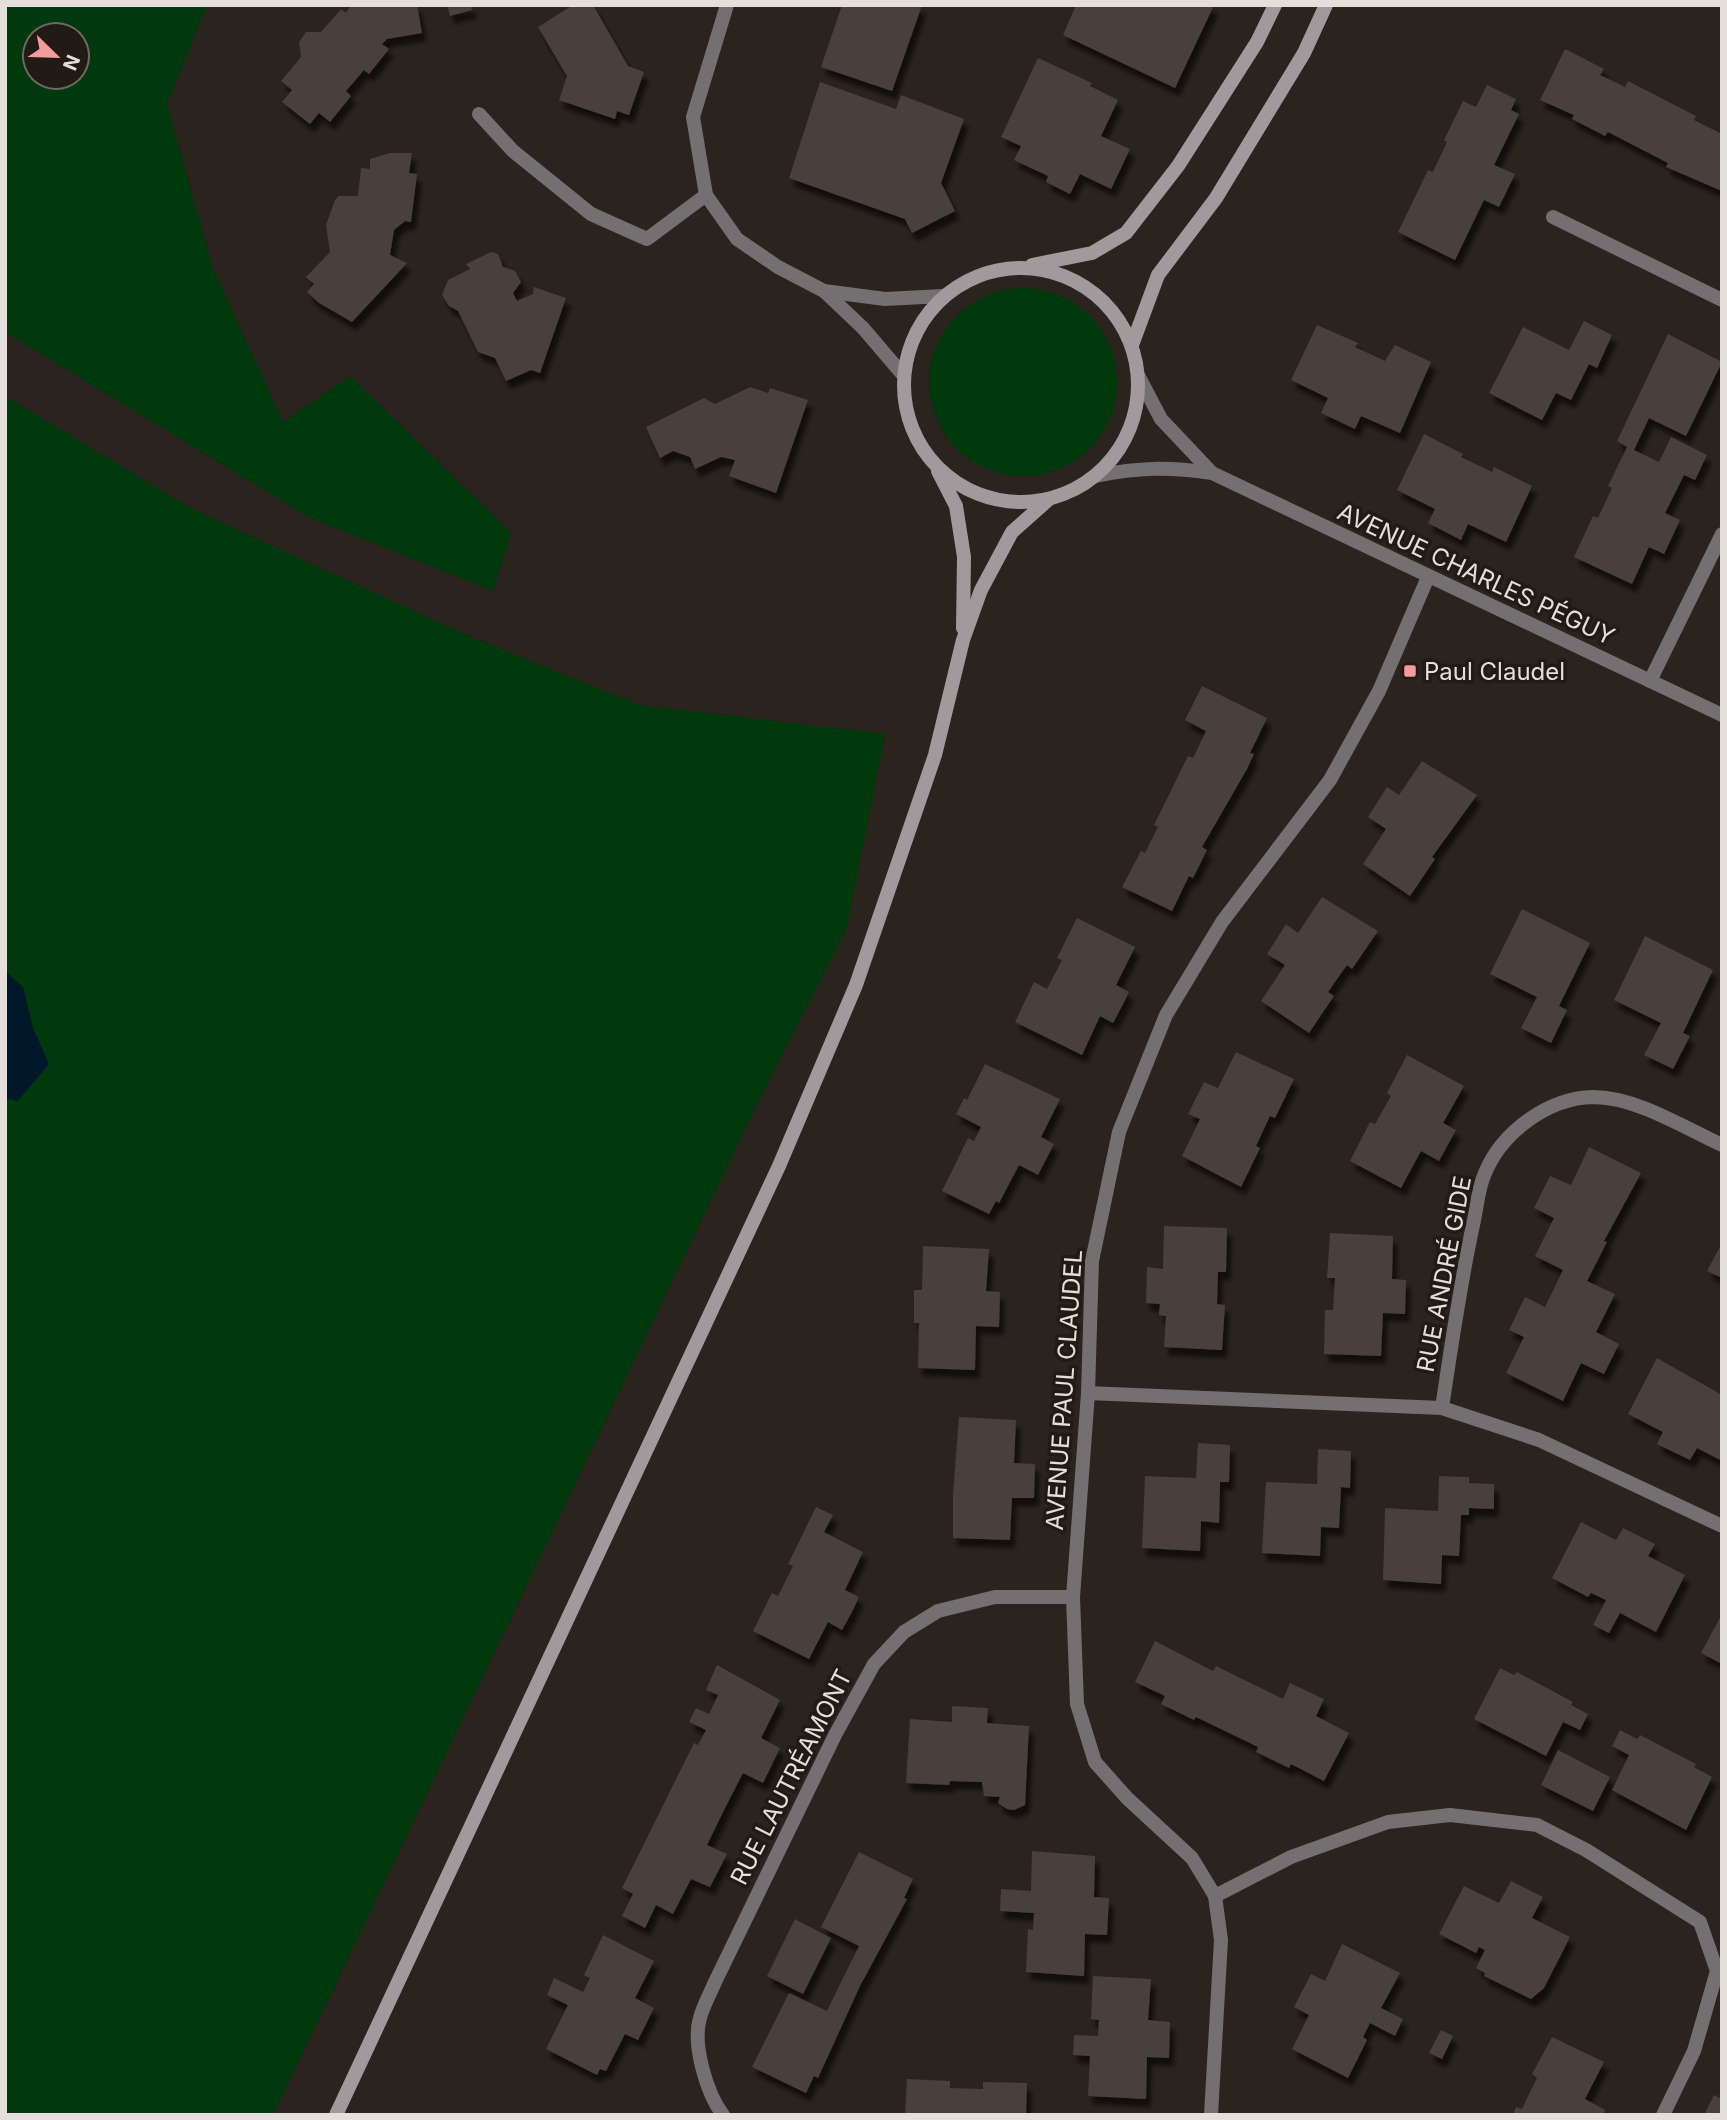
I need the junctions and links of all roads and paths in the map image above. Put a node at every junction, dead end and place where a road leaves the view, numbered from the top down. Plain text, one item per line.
1 (727, 5) edge
2 (1275, 5) edge
3 (1326, 5) edge
4 (480, 114) dead end
5 (706, 195) junction
6 (1553, 217) dead end
7 (1022, 267) junction
8 (824, 291) junction
9 (943, 296) junction
10 (1722, 300) edge
11 (1132, 345) junction
12 (904, 376) junction
13 (1139, 377) junction
14 (936, 467) junction
15 (1212, 473) junction
16 (1097, 476) junction
17 (1048, 500) junction
18 (1722, 534) edge
19 (1428, 577) junction
20 (963, 640) junction
21 (1650, 681) junction
22 (1722, 715) edge
23 (1722, 1144) edge
24 (1088, 1393) junction
25 (1442, 1408) junction
26 (1722, 1526) edge
27 (1073, 1597) junction
28 (1215, 1896) junction
29 (336, 2115) edge
30 (723, 2115) edge
31 (1211, 2115) edge
32 (1663, 2115) edge

1 - 5 street
2 - 7 main road
3 - 11 main road
4 - 5 street
5 - 8 street
6 - 10 street
7 - 9 main road
7 - 11 main road
8 - 9 street
8 - 12 street
9 - 12 main road
11 - 13 main road
12 - 14 main road
13 - 15 street, AVENUE CHARLES PÉGUY
13 - 16 main road
14 - 17 main road
14 - 20 main road
15 - 16 street, AVENUE CHARLES PÉGUY
15 - 19 street, AVENUE CHARLES PÉGUY
16 - 17 main road
17 - 20 main road
18 - 21 street
19 - 21 street, AVENUE CHARLES PÉGUY
19 - 24 street, AVENUE PAUL CLAUDEL
20 - 29 main road
21 - 22 street, AVENUE CHARLES PÉGUY
23 - 25 street, RUE ANDRÉ GIDE
24 - 25 street, RUE ANDRÉ GIDE
24 - 27 street, AVENUE PAUL CLAUDEL
25 - 26 street, RUE ANDRÉ GIDE
27 - 28 street, AVENUE PAUL CLAUDEL
27 - 30 street, RUE LAUTRÉAMONT
28 - 31 street, AVENUE PAUL CLAUDEL
28 - 32 street

